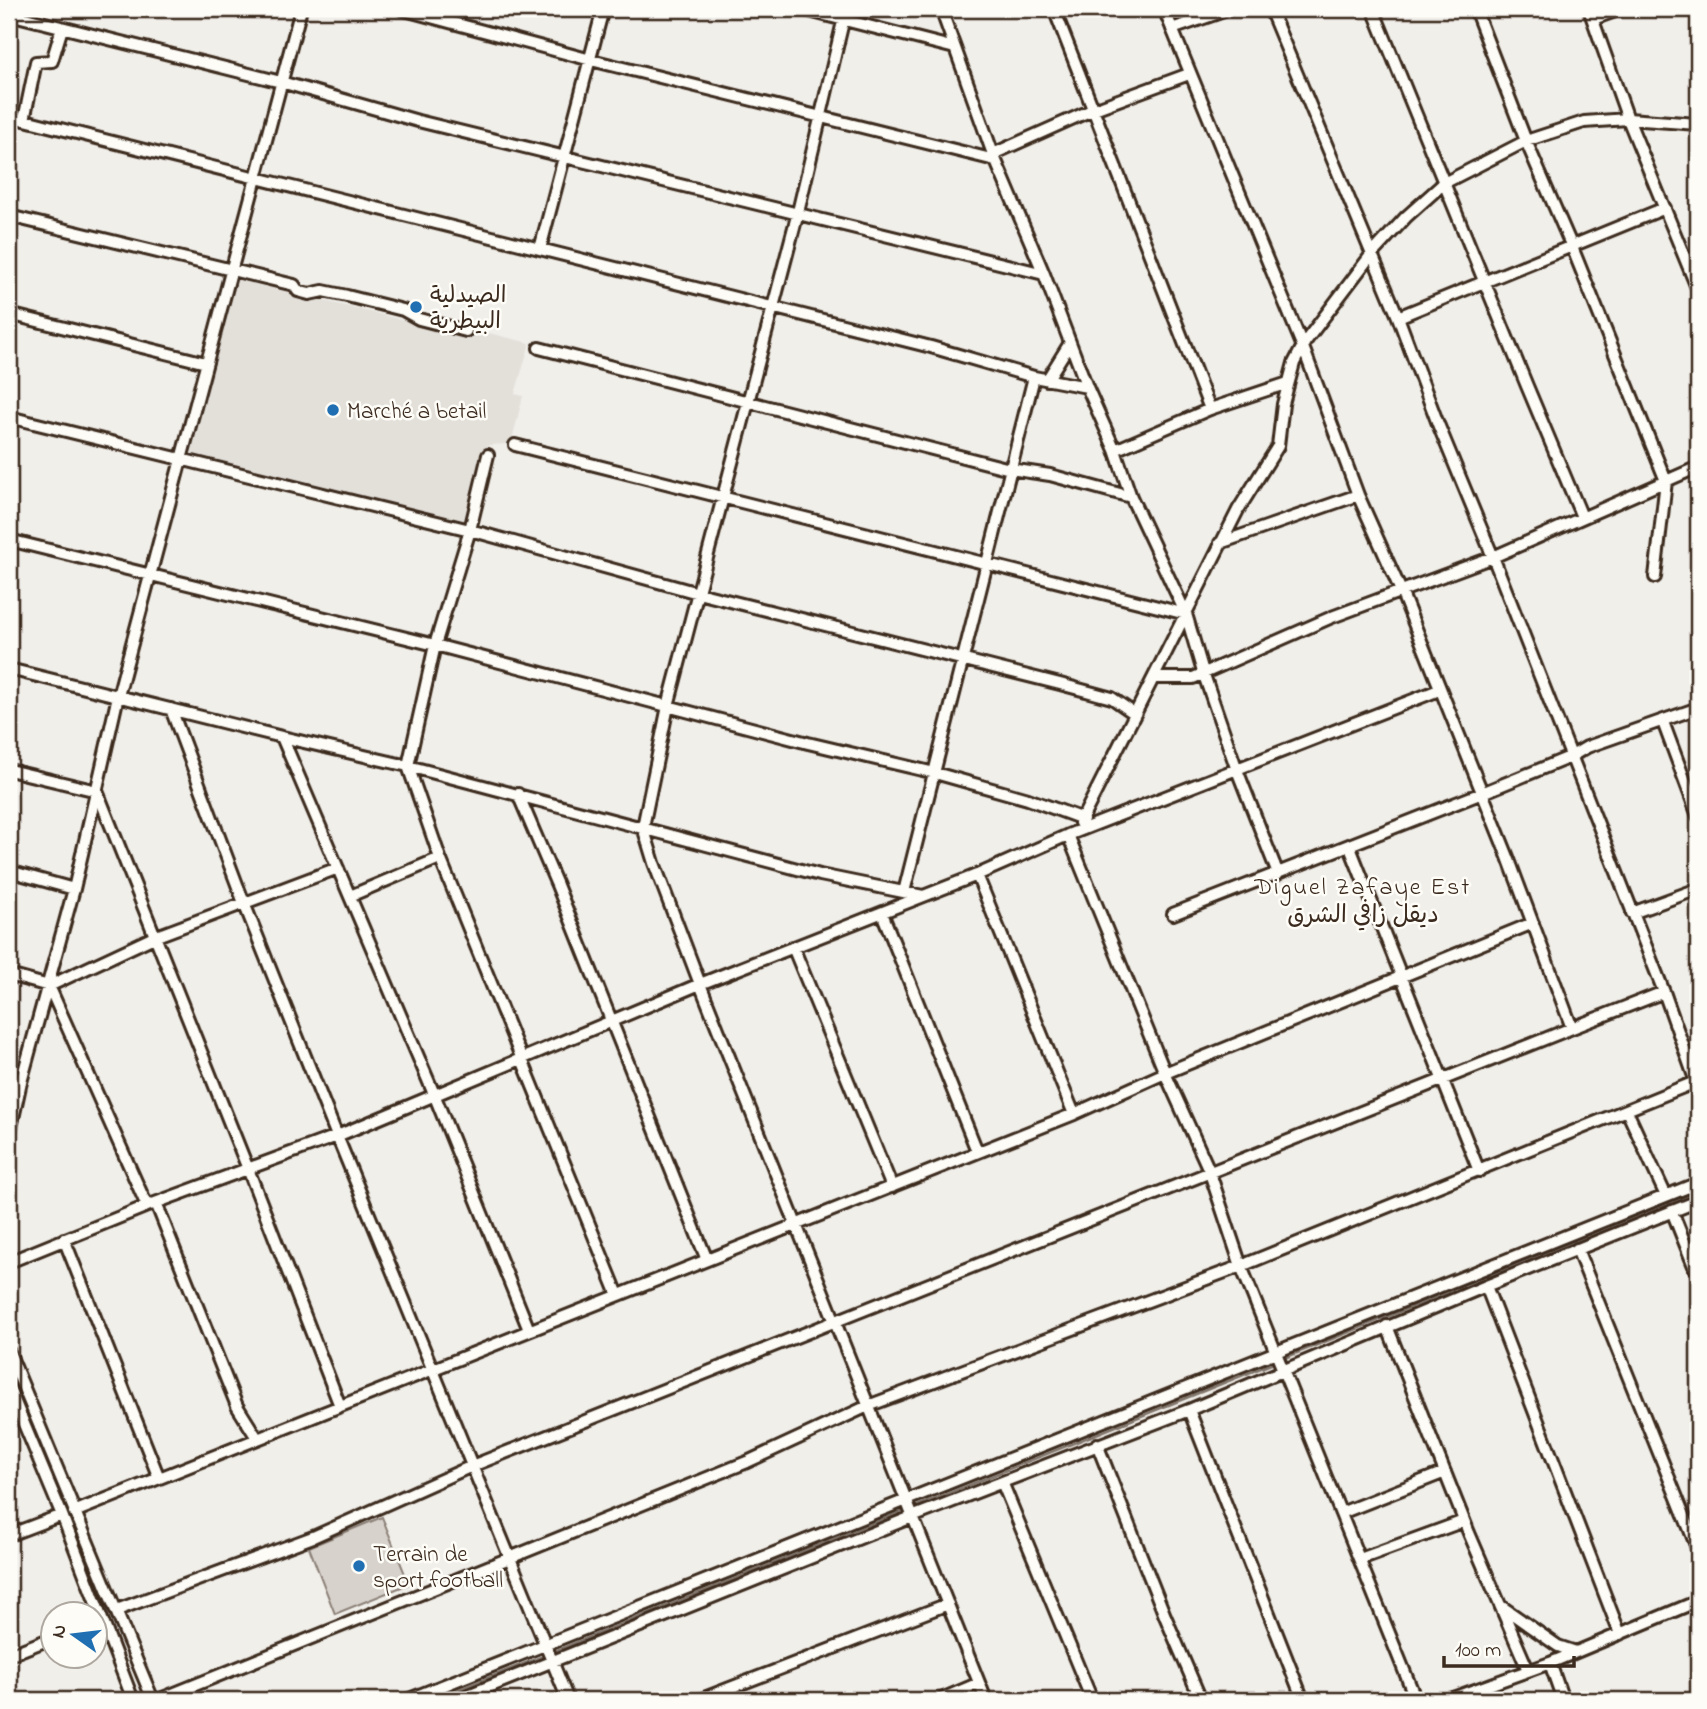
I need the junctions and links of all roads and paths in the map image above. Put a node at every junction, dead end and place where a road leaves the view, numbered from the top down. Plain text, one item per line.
1 (302, 9) edge
2 (401, 9) edge
3 (603, 9) edge
4 (801, 9) edge
5 (941, 9) edge
6 (1054, 9) edge
7 (1164, 9) edge
8 (1230, 9) edge
9 (1270, 9) edge
10 (1373, 9) edge
11 (1475, 9) edge
12 (1621, 9) edge
13 (9, 14) edge
14 (845, 14) edge
15 (1591, 14) edge
16 (62, 28) junction
17 (1172, 29) junction
18 (955, 48) junction
19 (591, 60) junction
20 (1189, 74) junction
21 (281, 82) junction
22 (1094, 109) junction
23 (820, 115) junction
24 (9, 116) edge
25 (1628, 118) junction
26 (24, 120) junction
27 (1698, 124) edge
28 (1526, 141) junction
29 (566, 157) junction
30 (994, 157) junction
31 (256, 177) junction
32 (1444, 183) junction
33 (1665, 208) junction
34 (798, 212) junction
35 (9, 216) edge
36 (1572, 247) junction
37 (540, 249) junction
38 (1371, 255) junction
39 (1693, 262) edge
40 (230, 271) junction
41 (1044, 274) junction
42 (1486, 282) junction
43 (1698, 290) edge
44 (773, 308) junction
45 (9, 314) edge
46 (1398, 317) junction
47 (466, 331) dead end
48 (1070, 343) junction
49 (1303, 347) junction
50 (539, 348) dead end
51 (206, 363) junction
52 (1034, 377) junction
53 (1047, 380) junction
54 (1288, 383) junction
55 (1087, 387) junction
56 (748, 401) junction
57 (1210, 409) junction
58 (9, 417) edge
59 (515, 445) dead end
60 (1115, 450) junction
61 (488, 455) dead end
62 (181, 459) junction
63 (1698, 467) edge
64 (1010, 469) junction
65 (1666, 481) junction
66 (1358, 495) junction
67 (723, 496) junction
68 (1131, 497) junction
69 (1582, 517) junction
70 (470, 530) junction
71 (9, 540) edge
72 (1220, 543) junction
73 (1493, 557) junction
74 (986, 564) junction
75 (151, 577) junction
76 (1655, 577) dead end
77 (1401, 590) junction
78 (698, 593) junction
79 (1186, 614) junction
80 (435, 645) junction
81 (962, 659) junction
82 (9, 669) edge
83 (1203, 672) junction
84 (1154, 678) junction
85 (1439, 690) junction
86 (118, 696) junction
87 (668, 706) junction
88 (1698, 708) edge
89 (171, 709) junction
90 (1135, 714) junction
91 (1663, 722) junction
92 (282, 737) junction
93 (1570, 757) junction
94 (408, 766) junction
95 (9, 770) edge
96 (1237, 770) junction
97 (935, 773) junction
98 (97, 791) junction
99 (1482, 793) junction
100 (518, 794) junction
101 (1698, 816) edge
102 (1083, 819) junction
103 (643, 827) junction
104 (1068, 835) junction
105 (1349, 845) junction
106 (440, 858) junction
107 (338, 868) junction
108 (9, 871) edge
109 (1278, 874) junction
110 (977, 875) junction
111 (1698, 888) edge
112 (74, 889) junction
113 (904, 892) junction
114 (350, 896) junction
115 (923, 896) junction
116 (244, 904) junction
117 (882, 913) junction
118 (1632, 913) junction
119 (1173, 914) dead end
120 (1533, 923) junction
121 (154, 937) junction
122 (793, 947) junction
123 (9, 975) edge
124 (1401, 976) junction
125 (700, 984) junction
126 (49, 986) junction
127 (1664, 992) junction
128 (611, 1021) junction
129 (1572, 1028) junction
130 (520, 1059) junction
131 (1165, 1073) junction
132 (1442, 1078) junction
133 (9, 1082) edge
134 (1697, 1082) edge
135 (20, 1086) junction
136 (434, 1094) junction
137 (1628, 1111) junction
138 (1074, 1114) junction
139 (337, 1136) junction
140 (9, 1137) edge
141 (977, 1151) junction
142 (248, 1169) junction
143 (1209, 1170) junction
144 (1479, 1171) junction
145 (1698, 1183) edge
146 (892, 1187) junction
147 (1666, 1196) junction
148 (1698, 1201) edge
149 (151, 1205) junction
150 (1672, 1211) junction
151 (795, 1224) junction
152 (64, 1239) junction
153 (1577, 1249) junction
154 (707, 1260) junction
155 (9, 1262) edge
156 (1241, 1266) junction
157 (1698, 1276) edge
158 (1486, 1286) junction
159 (618, 1295) junction
160 (834, 1322) junction
161 (1387, 1326) junction
162 (529, 1330) junction
163 (9, 1352) edge
164 (1281, 1361) junction
165 (432, 1369) junction
166 (9, 1388) edge
167 (340, 1406) junction
168 (868, 1406) junction
169 (1189, 1410) junction
170 (257, 1438) junction
171 (1097, 1444) junction
172 (472, 1466) junction
173 (1445, 1472) junction
174 (159, 1478) junction
175 (1002, 1482) junction
176 (909, 1509) junction
177 (74, 1512) junction
178 (1341, 1513) junction
179 (62, 1515) junction
180 (1464, 1521) junction
181 (9, 1535) edge
182 (1698, 1550) edge
183 (510, 1557) junction
184 (1360, 1559) junction
185 (91, 1600) edge
186 (1698, 1601) edge
187 (948, 1604) junction
188 (1500, 1606) junction
189 (117, 1610) junction
190 (1620, 1634) junction
191 (38, 1644) edge
192 (108, 1644) edge
193 (1576, 1652) junction
194 (548, 1654) junction
195 (9, 1655) edge
196 (1550, 1663) junction
197 (1528, 1670) junction
198 (979, 1683) junction
199 (133, 1700) edge
200 (156, 1700) edge
201 (407, 1700) edge
202 (456, 1700) edge
203 (568, 1700) edge
204 (699, 1700) edge
205 (939, 1700) edge
206 (986, 1700) edge
207 (1092, 1700) edge
208 (1201, 1700) edge
209 (1303, 1700) edge
210 (1416, 1700) edge
211 (1447, 1700) edge
212 (1563, 1700) edge

1 - 21 street
2 - 19 street
3 - 19 street
4 - 14 street
5 - 18 street
6 - 22 street
7 - 17 street
8 - 17 street
9 - 38 street
10 - 32 street
11 - 28 street
12 - 15 street
13 - 16 street
14 - 18 street
14 - 23 street
15 - 25 street
16 - 21 street
16 - 26 street
17 - 20 street
18 - 30 street
19 - 23 street
19 - 29 street
20 - 22 street
20 - 49 street
21 - 29 street
21 - 31 street
22 - 30 street
22 - 57 street
23 - 30 street
23 - 34 street
24 - 26 street
25 - 27 street
25 - 28 street
25 - 33 street
26 - 31 street
28 - 32 street
28 - 36 street
29 - 34 street
29 - 37 street
30 - 41 street
31 - 37 street
31 - 40 street
32 - 38 street
32 - 42 street
33 - 36 street
33 - 39 street
34 - 41 street
34 - 44 street
35 - 40 street
36 - 42 street
36 - 65 street
37 - 44 street
38 - 46 street
38 - 49 street
39 - 43 street
40 - 47 street
40 - 51 street
41 - 48 street
42 - 46 street
42 - 69 street
44 - 52 street
44 - 56 street
45 - 51 street
46 - 73 street
48 - 53 street
48 - 55 street
49 - 54 street
49 - 66 street
50 - 56 street
51 - 62 street
52 - 53 street
52 - 64 street
53 - 55 street
54 - 57 street
54 - 72 street
55 - 60 street
56 - 64 street
56 - 67 street
57 - 60 street
58 - 62 street
59 - 67 street
60 - 68 street
61 - 70 street
62 - 70 street
62 - 75 street
63 - 65 street
64 - 68 street
64 - 74 street
65 - 69 street
65 - 76 street
66 - 72 street
66 - 77 street
67 - 74 street
67 - 78 street
68 - 79 street
69 - 73 street
70 - 78 street
70 - 80 street
71 - 75 street
72 - 79 street
73 - 77 street
73 - 93 street
74 - 79 street
74 - 81 street
75 - 80 street
75 - 86 street
77 - 83 street
77 - 85 street
78 - 81 street
78 - 87 street
79 - 83 street
79 - 84 street
80 - 87 street
80 - 94 street
81 - 90 street
81 - 97 street
82 - 86 street
83 - 84 street
83 - 96 street
84 - 90 street
85 - 96 street
85 - 99 street
86 - 89 street
86 - 98 street
87 - 97 street
87 - 103 street
88 - 91 street
89 - 92 street
89 - 116 street
90 - 102 street
91 - 93 street
91 - 101 street
92 - 94 street
92 - 107 street
93 - 99 street
93 - 118 street
94 - 100 street
94 - 106 street
95 - 98 street
96 - 104 street
96 - 109 street
97 - 102 street
97 - 113 street
98 - 112 street
98 - 121 street
99 - 105 street
99 - 120 street
100 - 103 street
100 - 128 street
102 - 104 street
103 - 113 street
103 - 125 street
104 - 110 street
104 - 131 street
105 - 109 street
105 - 124 street
106 - 114 street
106 - 130 street
107 - 114 street
107 - 116 street
108 - 112 street
109 - 119 street
110 - 115 street
110 - 138 street
111 - 118 street
112 - 126 street
113 - 115 street
114 - 136 street
115 - 117 street
116 - 121 street
116 - 139 street
117 - 122 street
117 - 141 street
118 - 127 street
120 - 124 street
120 - 129 street
121 - 126 street
121 - 142 street
122 - 125 street
122 - 146 street
123 - 126 street
124 - 131 street
124 - 132 street
125 - 128 street
125 - 151 street
126 - 135 street
126 - 149 street
127 - 129 street
127 - 134 street
128 - 130 street
128 - 154 street
129 - 132 street
130 - 136 street
130 - 159 street
131 - 138 street
131 - 143 street
132 - 143 street
132 - 144 street
133 - 135 street
134 - 137 street
135 - 140 street
136 - 139 street
136 - 162 street
137 - 144 street
137 - 147 street
138 - 141 street
139 - 142 street
139 - 165 street
141 - 146 street
142 - 149 street
142 - 167 street
143 - 156 street
143 - 160 street
144 - 156 street
145 - 147 street
146 - 151 street
147 - 164 street
148 - 150 street
149 - 152 street
149 - 170 street
150 - 153 street
150 - 157 street
151 - 154 street
151 - 160 street
152 - 155 street
152 - 174 street
153 - 158 street
153 - 182 street
154 - 159 street
156 - 164 street
156 - 168 street
158 - 161 street
158 - 190 street
159 - 162 street
160 - 168 street
160 - 172 street
161 - 164 street
161 - 173 street
162 - 165 street
163 - 177 street
164 - 169 street
164 - 176 street
164 - 178 street
165 - 167 street
165 - 172 street
166 - 179 street
167 - 170 street
168 - 176 street
168 - 183 street
169 - 171 street
169 - 209 street
170 - 174 street
171 - 175 street
171 - 208 street
172 - 183 street
172 - 189 street
173 - 178 street
173 - 180 street
174 - 177 street
175 - 176 street
175 - 207 street
176 - 187 street
176 - 194 street
176 - 194 street
177 - 189 street
178 - 184 street
179 - 181 street
179 - 185 street
180 - 184 street
180 - 188 street
183 - 194 street
183 - 200 street
184 - 210 street
186 - 190 street
187 - 198 street
187 - 204 street
188 - 193 street
188 - 197 street
189 - 200 street
190 - 193 street
191 - 195 street
192 - 199 street
193 - 196 street
194 - 201 street
194 - 202 street
194 - 203 street
196 - 197 street
196 - 212 street
197 - 211 street
198 - 205 street
198 - 206 street

